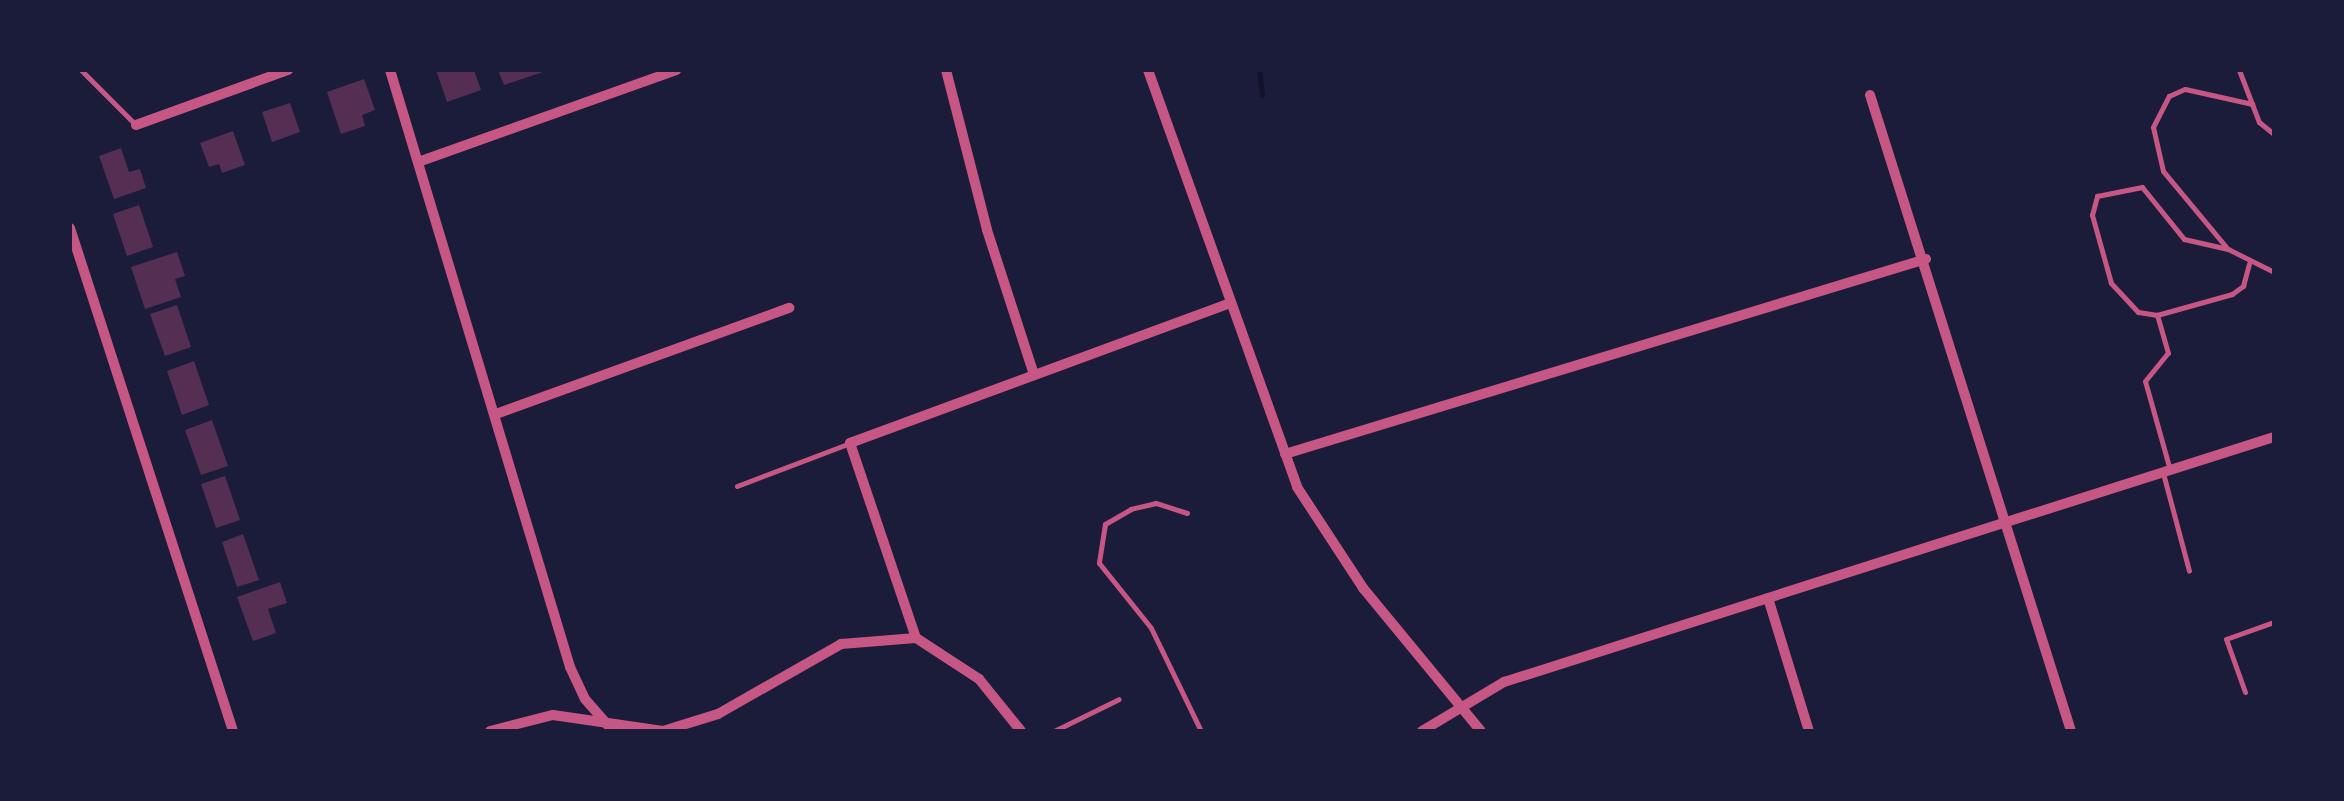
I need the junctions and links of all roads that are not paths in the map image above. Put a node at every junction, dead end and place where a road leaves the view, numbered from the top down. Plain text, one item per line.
1 (81, 70) edge
2 (288, 70) edge
3 (390, 70) edge
4 (676, 70) edge
5 (946, 70) edge
6 (1148, 70) edge
7 (2238, 70) edge
8 (1870, 95) dead end
9 (2252, 104) junction
10 (136, 125) joint
11 (2274, 134) edge
12 (421, 161) junction
13 (70, 228) edge
14 (2228, 248) junction
15 (1926, 259) junction
16 (2249, 264) junction
17 (2274, 272) edge
18 (1230, 303) junction
19 (788, 308) dead end
20 (2157, 316) junction
21 (1034, 375) junction
22 (496, 414) junction
23 (2274, 438) edge
24 (850, 443) junction
25 (1285, 454) junction
26 (2166, 471) junction
27 (737, 486) dead end
28 (1187, 512) dead end
29 (2008, 520) junction
30 (2189, 571) dead end
31 (1768, 598) junction
32 (2274, 622) edge
33 (916, 638) junction
34 (2245, 692) dead end
35 (1119, 699) dead end
36 (1460, 705) junction
37 (610, 727) edge
38 (233, 731) edge
39 (490, 731) edge
40 (1021, 731) edge
41 (1054, 731) edge
42 (1202, 731) edge
43 (1422, 731) edge
44 (1481, 731) edge
45 (1809, 731) edge
46 (2072, 731) edge

1 - 10 lane
2 - 10 street
3 - 12 street
4 - 12 street
5 - 21 street
6 - 18 street
7 - 9 lane
8 - 15 street
9 - 11 lane
9 - 14 lane
12 - 22 street
13 - 38 street
14 - 16 lane
14 - 20 lane
15 - 25 street
15 - 29 street
16 - 17 lane
16 - 20 lane
18 - 21 street
18 - 25 street
19 - 22 street
20 - 26 lane
21 - 24 street
22 - 37 street
23 - 26 street
24 - 27 lane
24 - 33 street
25 - 36 street
26 - 29 street
26 - 30 lane
28 - 42 lane
29 - 31 street
29 - 46 street
31 - 36 street
31 - 45 street
32 - 34 lane
33 - 37 street
33 - 40 street
35 - 41 lane
36 - 43 street
36 - 44 street
37 - 39 street

